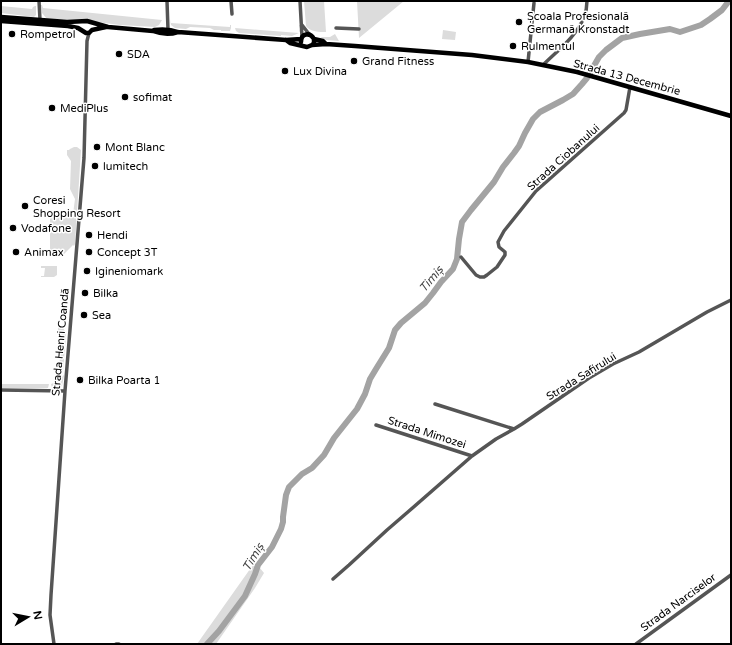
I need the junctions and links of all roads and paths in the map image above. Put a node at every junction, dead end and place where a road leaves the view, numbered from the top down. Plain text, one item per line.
1 (39, 1) edge
2 (167, 1) edge
3 (231, 1) edge
4 (300, 1) edge
5 (587, 1) edge
6 (534, 3) dead end
7 (232, 14) dead end
8 (1, 18) edge
9 (40, 20) junction
10 (1, 21) edge
11 (85, 21) junction
12 (90, 22) junction
13 (302, 25) junction
14 (108, 27) junction
15 (336, 28) dead end
16 (359, 29) dead end
17 (168, 30) junction
18 (87, 31) junction
19 (153, 31) junction
20 (178, 32) junction
21 (309, 34) junction
22 (302, 38) junction
23 (314, 39) junction
24 (286, 40) junction
25 (326, 44) junction
26 (312, 45) junction
27 (304, 46) junction
28 (528, 62) junction
29 (543, 65) junction
30 (630, 87) junction
31 (731, 116) edge
32 (461, 257) dead end
33 (731, 300) edge
34 (1, 390) edge
35 (65, 391) junction
36 (435, 404) dead end
37 (376, 425) dead end
38 (514, 429) junction
39 (472, 456) junction
40 (731, 575) edge
41 (333, 579) dead end
42 (54, 644) edge
43 (116, 644) edge
44 (120, 644) edge
45 (636, 644) edge

1 - 9 street
2 - 17 street
3 - 7 street
4 - 13 street
5 - 29 street
6 - 28 street
8 - 9 main road, Strada 13 Decembrie
9 - 11 main road, Strada 13 Decembrie
10 - 18 main road, Strada 13 Decembrie
11 - 12 main road, Strada 13 Decembrie
11 - 18 main road
12 - 14 main road, Strada 13 Decembrie
12 - 18 main road
13 - 21 street
13 - 22 street
14 - 18 main road, Strada 13 Decembrie
14 - 19 main road, Strada 13 Decembrie
15 - 16 street
17 - 19 main road, Strada 13 Decembrie
17 - 20 main road, Strada 13 Decembrie
18 - 35 street, Strada Henri Coandă
19 - 20 main road, Strada 13 Decembrie
20 - 24 main road, Strada 13 Decembrie
21 - 22 main road, Strada 13 Decembrie
21 - 23 main road, Strada 13 Decembrie
22 - 24 main road, Strada 13 Decembrie
22 - 27 main road
23 - 25 main road, Strada 13 Decembrie
23 - 26 main road
24 - 27 main road, Strada 13 Decembrie
25 - 26 main road, Strada 13 Decembrie
25 - 28 main road, Strada 13 Decembrie
26 - 27 main road, Strada 13 Decembrie
28 - 29 main road, Strada 13 Decembrie
29 - 30 main road, Strada 13 Decembrie
30 - 31 main road, Strada 13 Decembrie
30 - 32 street, Strada Ciobanului
33 - 38 street, Strada Safirului
34 - 35 street
35 - 42 street, Strada Henri Coandă
36 - 38 street
37 - 39 street, Strada Mimozei
38 - 39 street, Strada Safirului
39 - 41 street, Strada Safirului
40 - 45 street, Strada Narciselor
43 - 44 street

